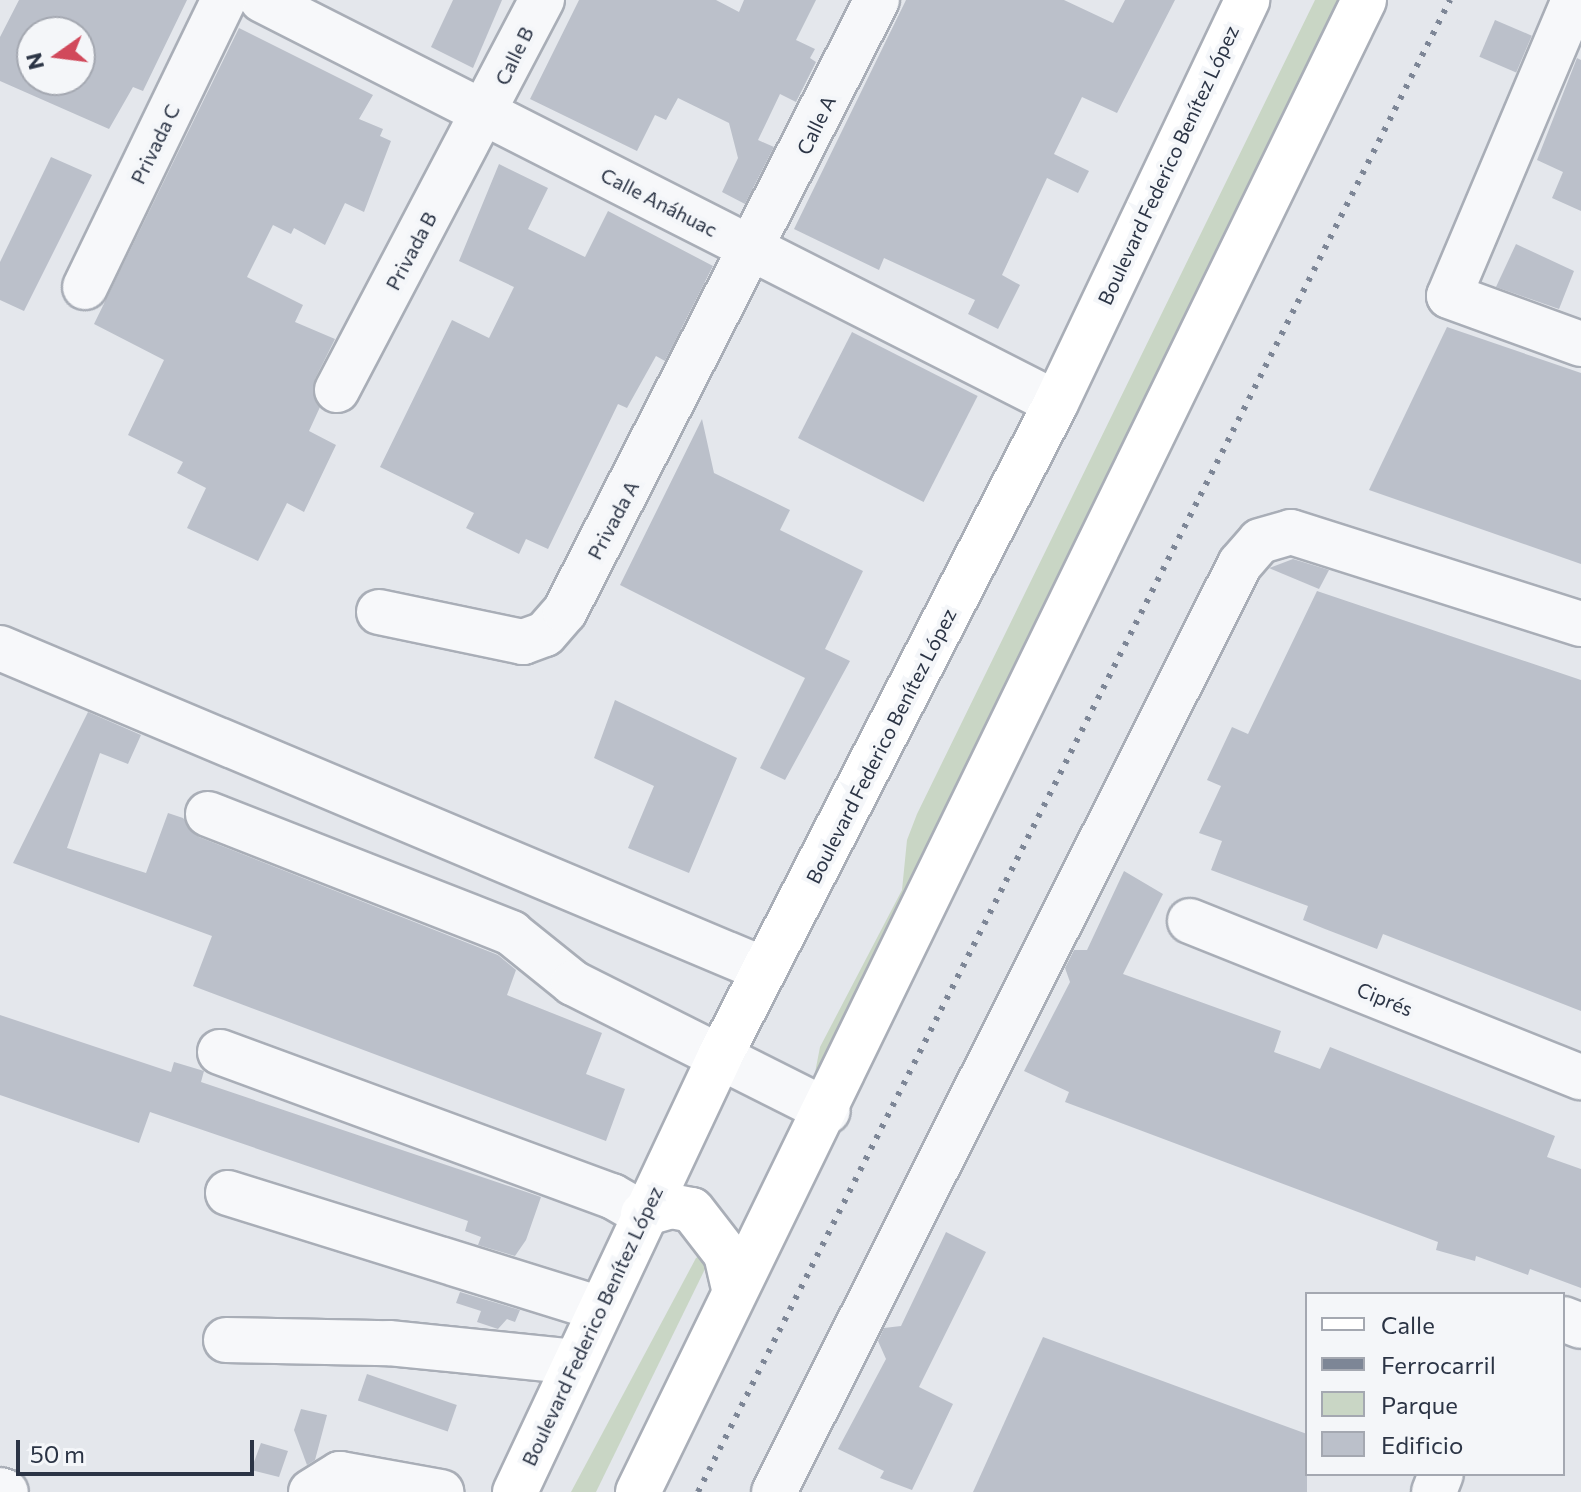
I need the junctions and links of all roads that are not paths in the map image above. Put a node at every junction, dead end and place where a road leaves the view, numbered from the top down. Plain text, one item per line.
1 (224, 0) edge
2 (262, 0) edge
3 (542, 0) edge
4 (877, 0) edge
5 (1247, 0) edge
6 (1364, 0) edge
7 (1574, 0) edge
8 (486, 112) junction
9 (754, 251) junction
10 (85, 287) dead end
11 (1581, 344) edge
12 (337, 390) dead end
13 (1056, 403) junction
14 (379, 612) dead end
15 (1581, 624) edge
16 (0, 648) edge
17 (208, 814) dead end
18 (1190, 921) dead end
19 (763, 969) junction
20 (220, 1052) dead end
21 (720, 1056) junction
22 (1581, 1077) edge
23 (828, 1111) junction
24 (228, 1193) dead end
25 (643, 1214) junction
26 (734, 1288) junction
27 (600, 1309) junction
28 (226, 1340) dead end
29 (567, 1381) junction
30 (0, 1490) edge
31 (6, 1492) edge
32 (311, 1492) edge
33 (441, 1492) edge
34 (515, 1492) edge
35 (540, 1492) edge
36 (638, 1492) edge
37 (774, 1492) edge

1 - 10 street, Privada C
2 - 8 street, Calle Anáhuac
3 - 8 street, Calle B
4 - 9 street, Calle A
5 - 13 main road, Boulevard Federico Benítez López
6 - 23 main road
7 - 11 street
8 - 9 street, Calle Anáhuac
8 - 12 street, Privada B
9 - 13 street, Calle Anáhuac
9 - 14 street, Privada A
13 - 19 main road, Boulevard Federico Benítez López
15 - 37 street
16 - 19 street
17 - 21 street
18 - 22 street, Ciprés
19 - 21 main road, Boulevard Federico Benítez López
20 - 25 street
21 - 23 street
21 - 25 main road, Boulevard Federico Benítez López
23 - 26 main road
24 - 27 street
25 - 26 main road
25 - 27 main road, Boulevard Federico Benítez López
26 - 36 main road
27 - 29 main road, Boulevard Federico Benítez López
28 - 29 street
29 - 34 main road, Boulevard Federico Benítez López
29 - 35 main road
30 - 31 street
32 - 33 street

